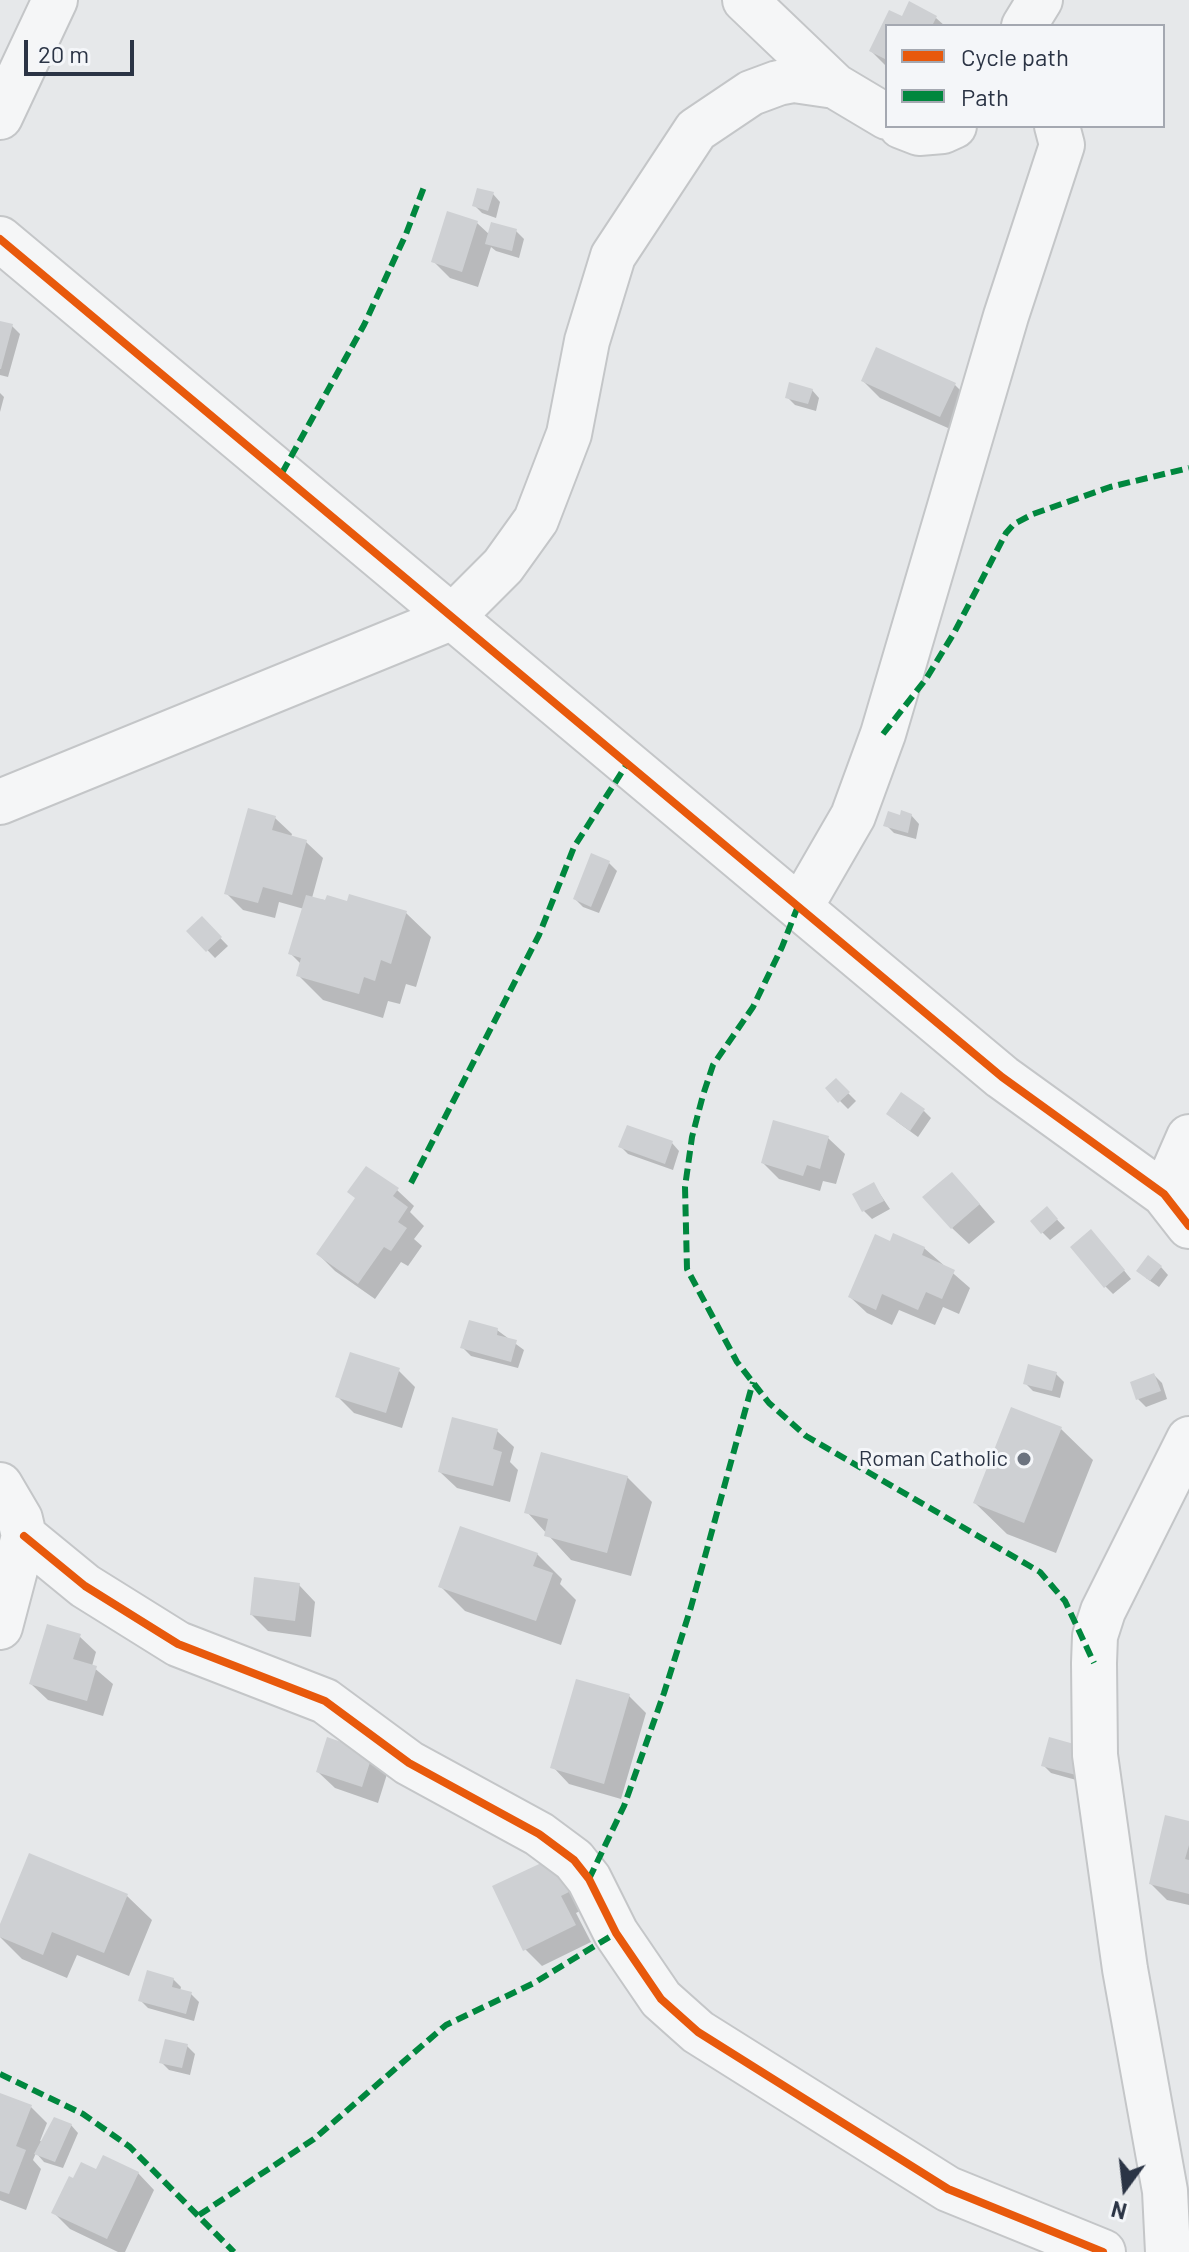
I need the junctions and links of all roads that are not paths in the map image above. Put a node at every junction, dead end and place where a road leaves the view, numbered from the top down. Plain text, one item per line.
1 (55, 0) edge
2 (745, 0) edge
3 (1040, 0) edge
4 (1025, 24) edge
5 (835, 86) junction
6 (885, 116) edge
7 (0, 117) edge
8 (908, 128) edge
9 (946, 128) edge
10 (1058, 128) edge
11 (0, 239) edge
12 (451, 618) junction
13 (0, 802) edge
14 (801, 906) junction
15 (1189, 1137) edge
16 (1177, 1210) edge
17 (1189, 1439) edge
18 (0, 1485) edge
19 (24, 1536) junction
20 (0, 1627) edge
21 (1103, 2252) edge
22 (1168, 2252) edge

1 - 7 street
2 - 5 street
3 - 4 street
5 - 6 street
5 - 12 street
8 - 9 street
10 - 14 street
11 - 12 street
12 - 13 street
12 - 14 street
14 - 16 street
15 - 16 street
17 - 22 street
18 - 19 street
19 - 20 street
19 - 21 street

